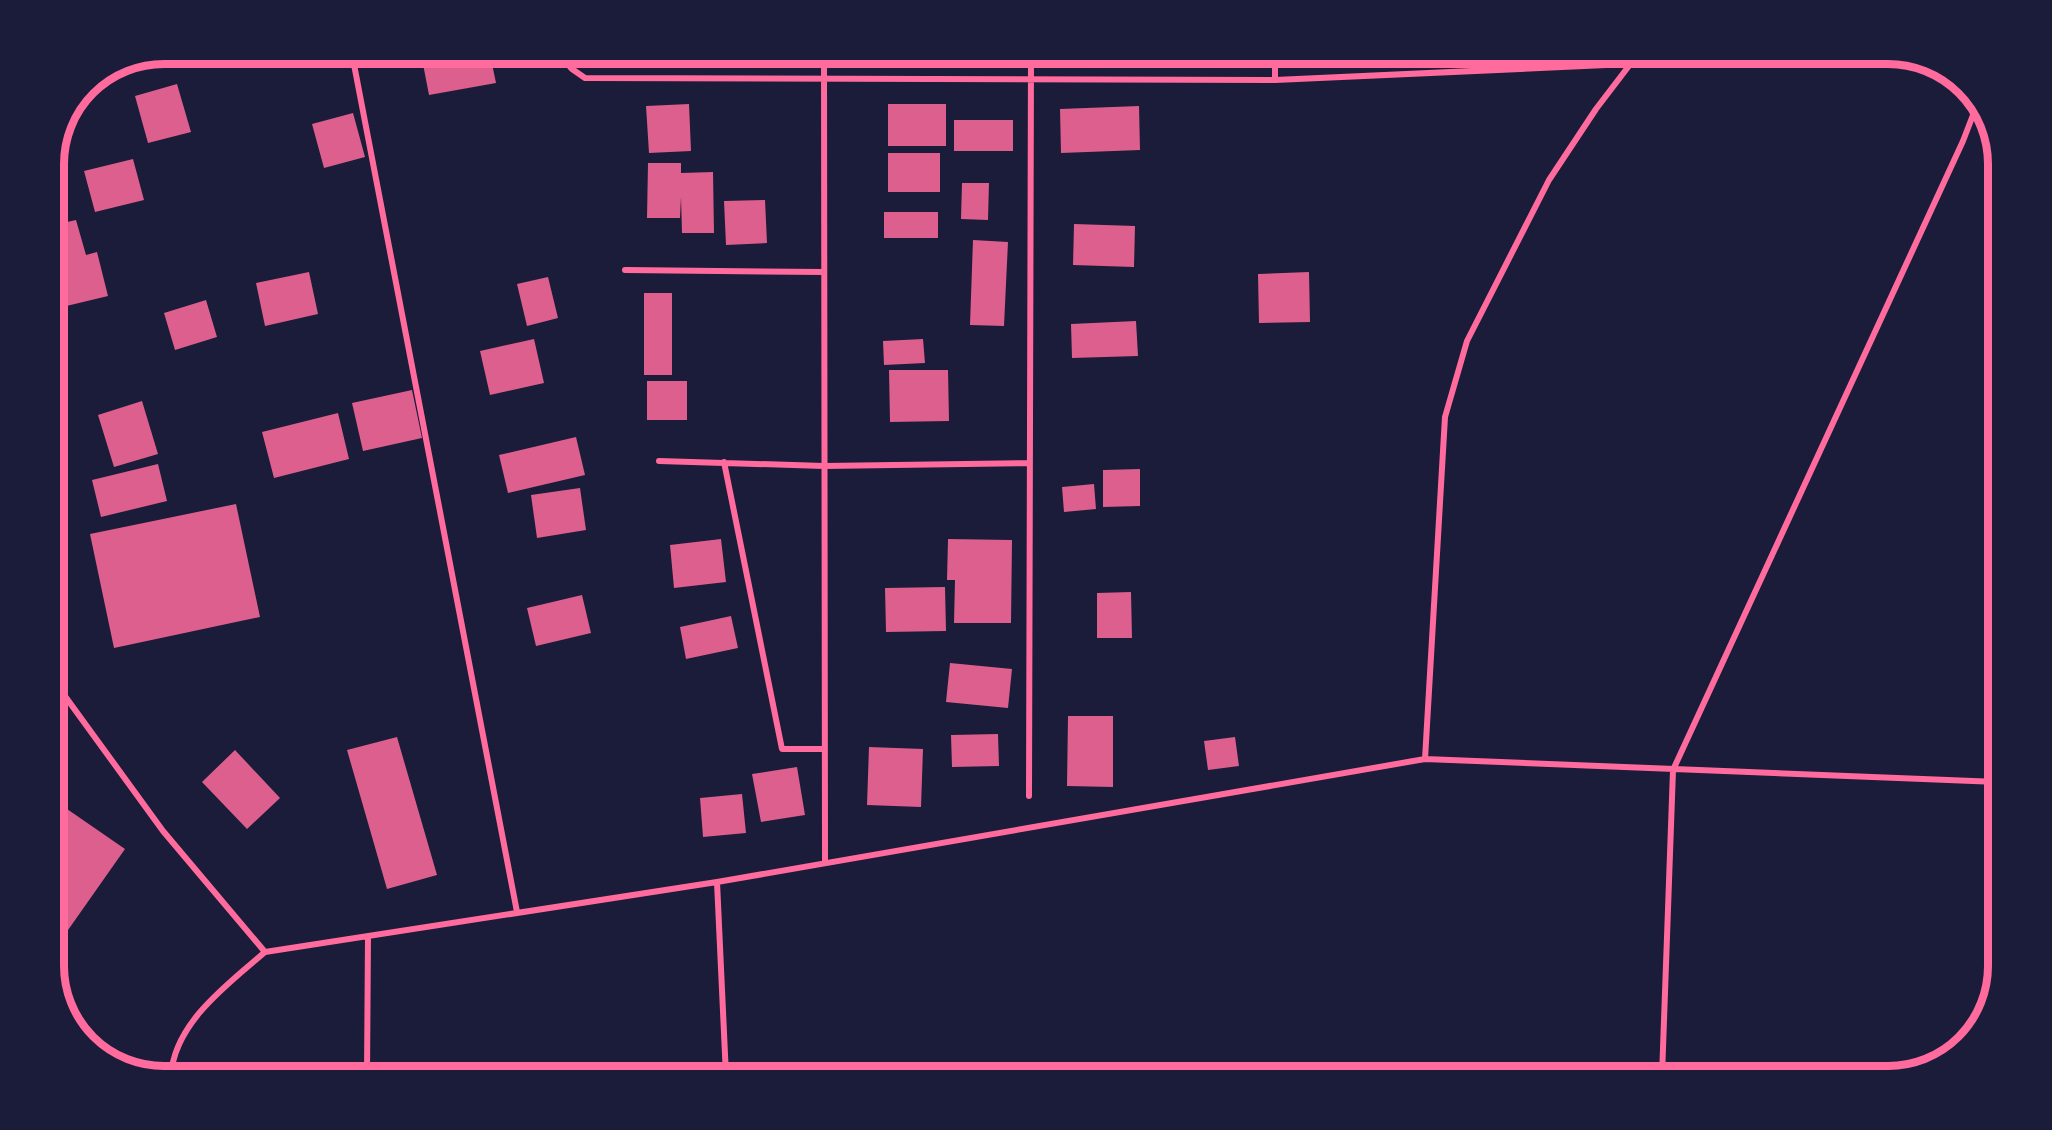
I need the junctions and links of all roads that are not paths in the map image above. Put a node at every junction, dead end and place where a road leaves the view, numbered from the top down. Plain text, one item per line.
1 (354, 64) edge
2 (568, 64) edge
3 (824, 64) edge
4 (1031, 64) edge
5 (1275, 64) edge
6 (1629, 64) joint
7 (824, 77) junction
8 (1031, 79) junction
9 (1275, 80) junction
10 (1974, 114) edge
11 (625, 270) dead end
12 (824, 272) junction
13 (659, 460) dead end
14 (724, 462) junction
15 (1028, 463) junction
16 (824, 466) junction
17 (65, 696) edge
18 (825, 749) junction
19 (1425, 759) junction
20 (1673, 770) junction
21 (1988, 782) edge
22 (1029, 796) dead end
23 (825, 863) junction
24 (717, 882) junction
25 (517, 912) junction
26 (368, 936) junction
27 (265, 952) junction
28 (174, 1066) edge
29 (367, 1066) edge
30 (726, 1066) edge
31 (1662, 1066) edge

1 - 25 street
2 - 7 street
3 - 7 street
4 - 8 street
5 - 9 street
6 - 9 street
6 - 19 street
7 - 8 street
7 - 12 street
8 - 9 street
8 - 15 street
10 - 20 street
11 - 12 street
12 - 16 street
13 - 14 street
14 - 16 street
14 - 18 street
15 - 16 street
15 - 22 street
16 - 18 street
17 - 27 street
18 - 23 street
19 - 20 street
19 - 23 street
20 - 21 street
20 - 31 street
23 - 24 street
24 - 25 street
24 - 30 street
25 - 26 street
26 - 27 street
26 - 29 street
27 - 28 street

